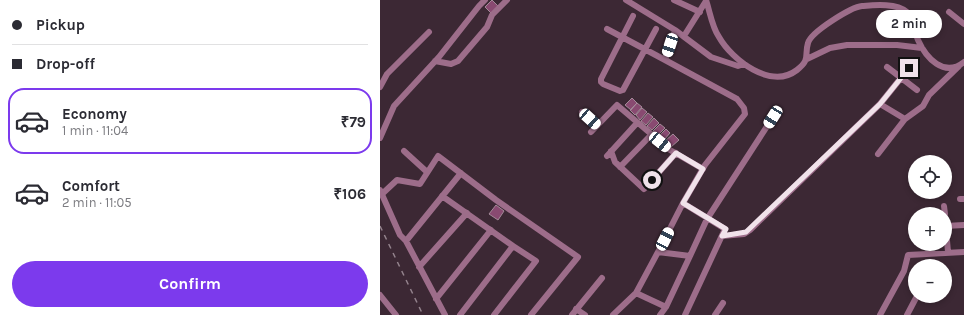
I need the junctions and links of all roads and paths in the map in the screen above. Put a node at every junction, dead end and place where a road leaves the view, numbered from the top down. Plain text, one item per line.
1 (485, 0) edge
2 (507, 0) edge
3 (626, 0) edge
4 (674, 0) edge
5 (872, 0) edge
6 (706, 1) edge
7 (880, 6) junction
8 (700, 12) junction
9 (949, 12) dead end
10 (632, 16) dead end
11 (964, 24) edge
12 (607, 29) dead end
13 (656, 29) dead end
14 (675, 30) junction
15 (429, 32) dead end
16 (684, 36) junction
17 (622, 37) junction
18 (922, 48) junction
19 (645, 49) junction
20 (807, 59) junction
21 (665, 60) junction
22 (435, 61) junction
23 (744, 64) junction
24 (962, 64) edge
25 (887, 67) dead end
26 (909, 68) dead end
27 (902, 78) junction
28 (380, 87) edge
29 (917, 90) dead end
30 (880, 104) junction
31 (582, 112) dead end
32 (773, 117) dead end
33 (905, 119) junction
34 (637, 122) junction
35 (597, 126) junction
36 (591, 132) dead end
37 (651, 135) junction
38 (380, 138) edge
39 (404, 151) dead end
40 (676, 153) junction
41 (878, 154) dead end
42 (620, 166) junction
43 (703, 169) junction
44 (427, 172) junction
45 (461, 173) junction
46 (381, 192) edge
47 (442, 196) junction
48 (683, 203) junction
49 (467, 213) junction
50 (707, 219) junction
51 (964, 225) edge
52 (952, 226) edge
53 (491, 230) junction
54 (722, 236) junction
55 (406, 241) junction
56 (513, 246) junction
57 (658, 252) junction
58 (948, 252) joint
59 (964, 252) edge
60 (690, 256) junction
61 (419, 267) junction
62 (602, 278) dead end
63 (636, 293) junction
64 (380, 295) edge
65 (436, 299) junction
66 (722, 303) dead end
67 (913, 303) edge
68 (666, 308) junction
69 (576, 309) junction
70 (396, 315) edge
71 (445, 315) edge
72 (460, 315) edge
73 (494, 315) edge
74 (531, 315) edge
75 (572, 315) edge
76 (585, 315) edge
77 (613, 315) edge
78 (660, 315) edge
79 (685, 315) edge
80 (715, 315) edge
81 (880, 315) edge
82 (907, 315) edge

1 - 22 street
2 - 22 street
3 - 14 street
4 - 8 street
5 - 7 street
6 - 8 street
6 - 23 street
7 - 18 street
7 - 20 street
8 - 16 street
9 - 11 street
10 - 17 street
12 - 17 street
13 - 19 street
14 - 16 street
14 - 21 street
15 - 28 street
16 - 23 street
17 - 19 street
17 - 19 street
18 - 20 street
18 - 24 street
19 - 21 street
20 - 23 street
21 - 43 street
22 - 38 street
24 - 33 street
25 - 27 street
26 - 27 street
27 - 29 street
27 - 30 street
30 - 33 street
30 - 54 street
31 - 35 street
32 - 50 street
33 - 41 street
34 - 35 street
34 - 37 street
34 - 42 street
35 - 36 street
37 - 40 street
37 - 42 street
39 - 44 street
40 - 42 street
40 - 43 street
43 - 48 street
44 - 45 street
44 - 46 street
45 - 47 street
45 - 74 street
46 - 55 street
47 - 49 street
47 - 55 street
48 - 50 street
48 - 57 street
49 - 53 street
49 - 61 street
50 - 54 street
50 - 60 street
51 - 52 street
53 - 56 street
53 - 65 street
54 - 79 street
55 - 61 street
56 - 72 street
56 - 73 street
57 - 60 street
57 - 63 street
58 - 59 street
58 - 81 street
60 - 68 street
61 - 65 street
62 - 69 street
63 - 68 street
63 - 77 street
64 - 70 street
65 - 71 street
66 - 80 street
67 - 82 street
68 - 78 street
69 - 75 street
69 - 76 street

